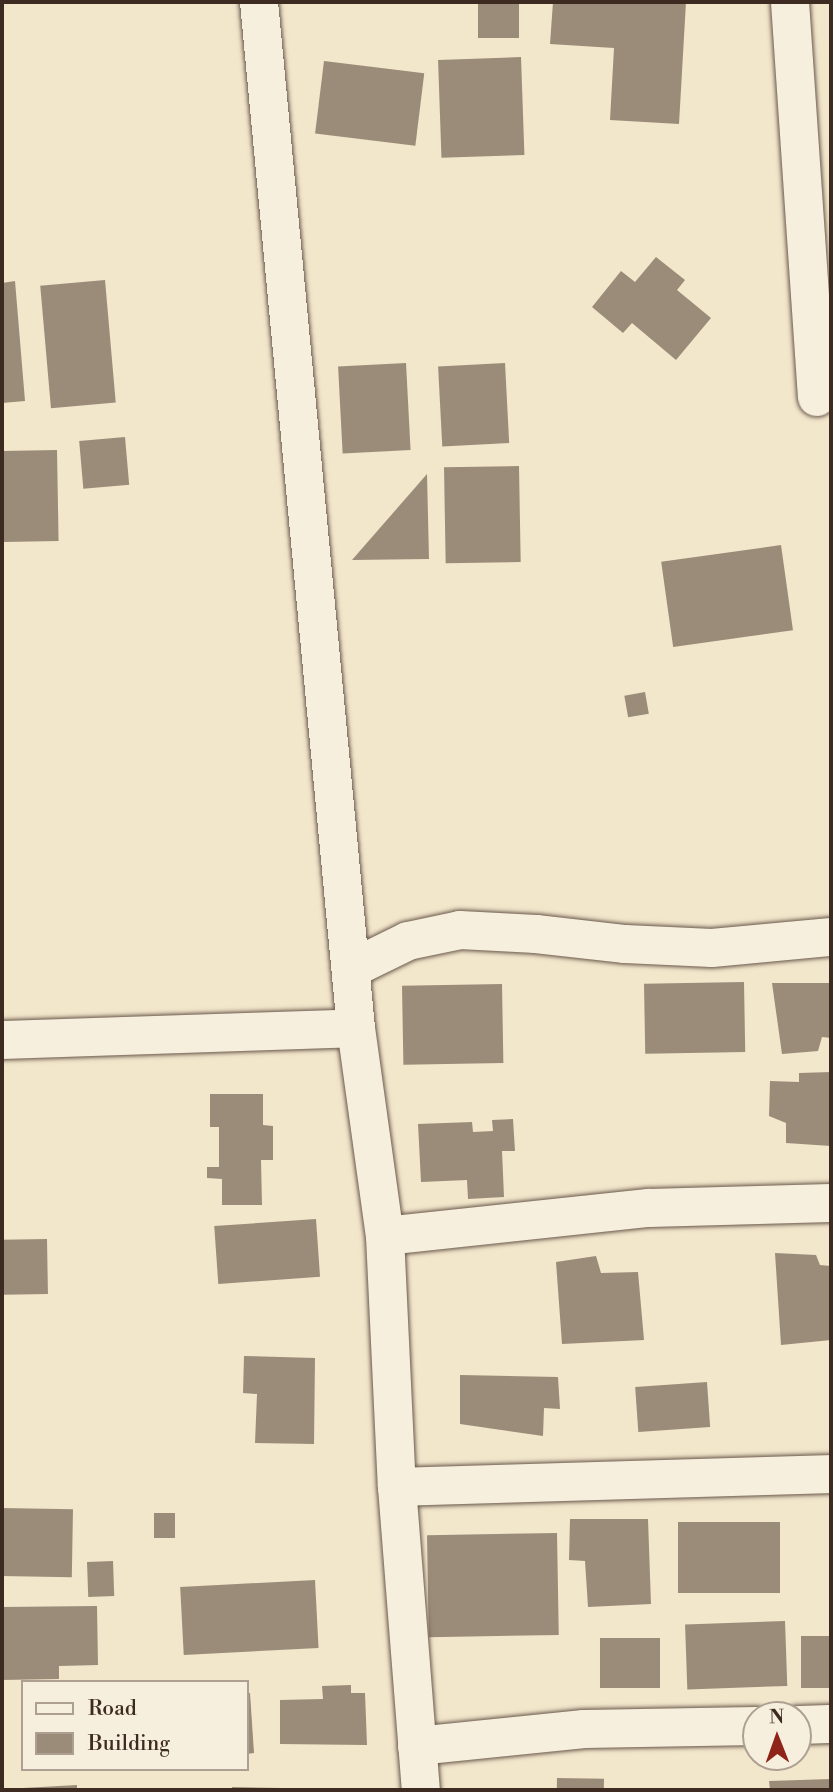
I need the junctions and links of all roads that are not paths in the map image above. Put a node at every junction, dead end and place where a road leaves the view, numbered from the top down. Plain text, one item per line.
1 (259, 2) edge
2 (790, 2) edge
3 (817, 397) dead end
4 (831, 937) edge
5 (353, 968) junction
6 (356, 1028) junction
7 (2, 1040) edge
8 (831, 1203) edge
9 (385, 1236) junction
10 (831, 1474) edge
11 (397, 1487) junction
12 (831, 1724) edge
13 (812, 1725) edge
14 (742, 1726) edge
15 (416, 1746) junction
16 (421, 1790) edge

1 - 5 street
2 - 3 street
4 - 5 street
5 - 6 street
6 - 7 street
6 - 9 street
8 - 9 street
9 - 11 street
10 - 11 street
11 - 15 street
12 - 13 street
14 - 15 street
15 - 16 street

